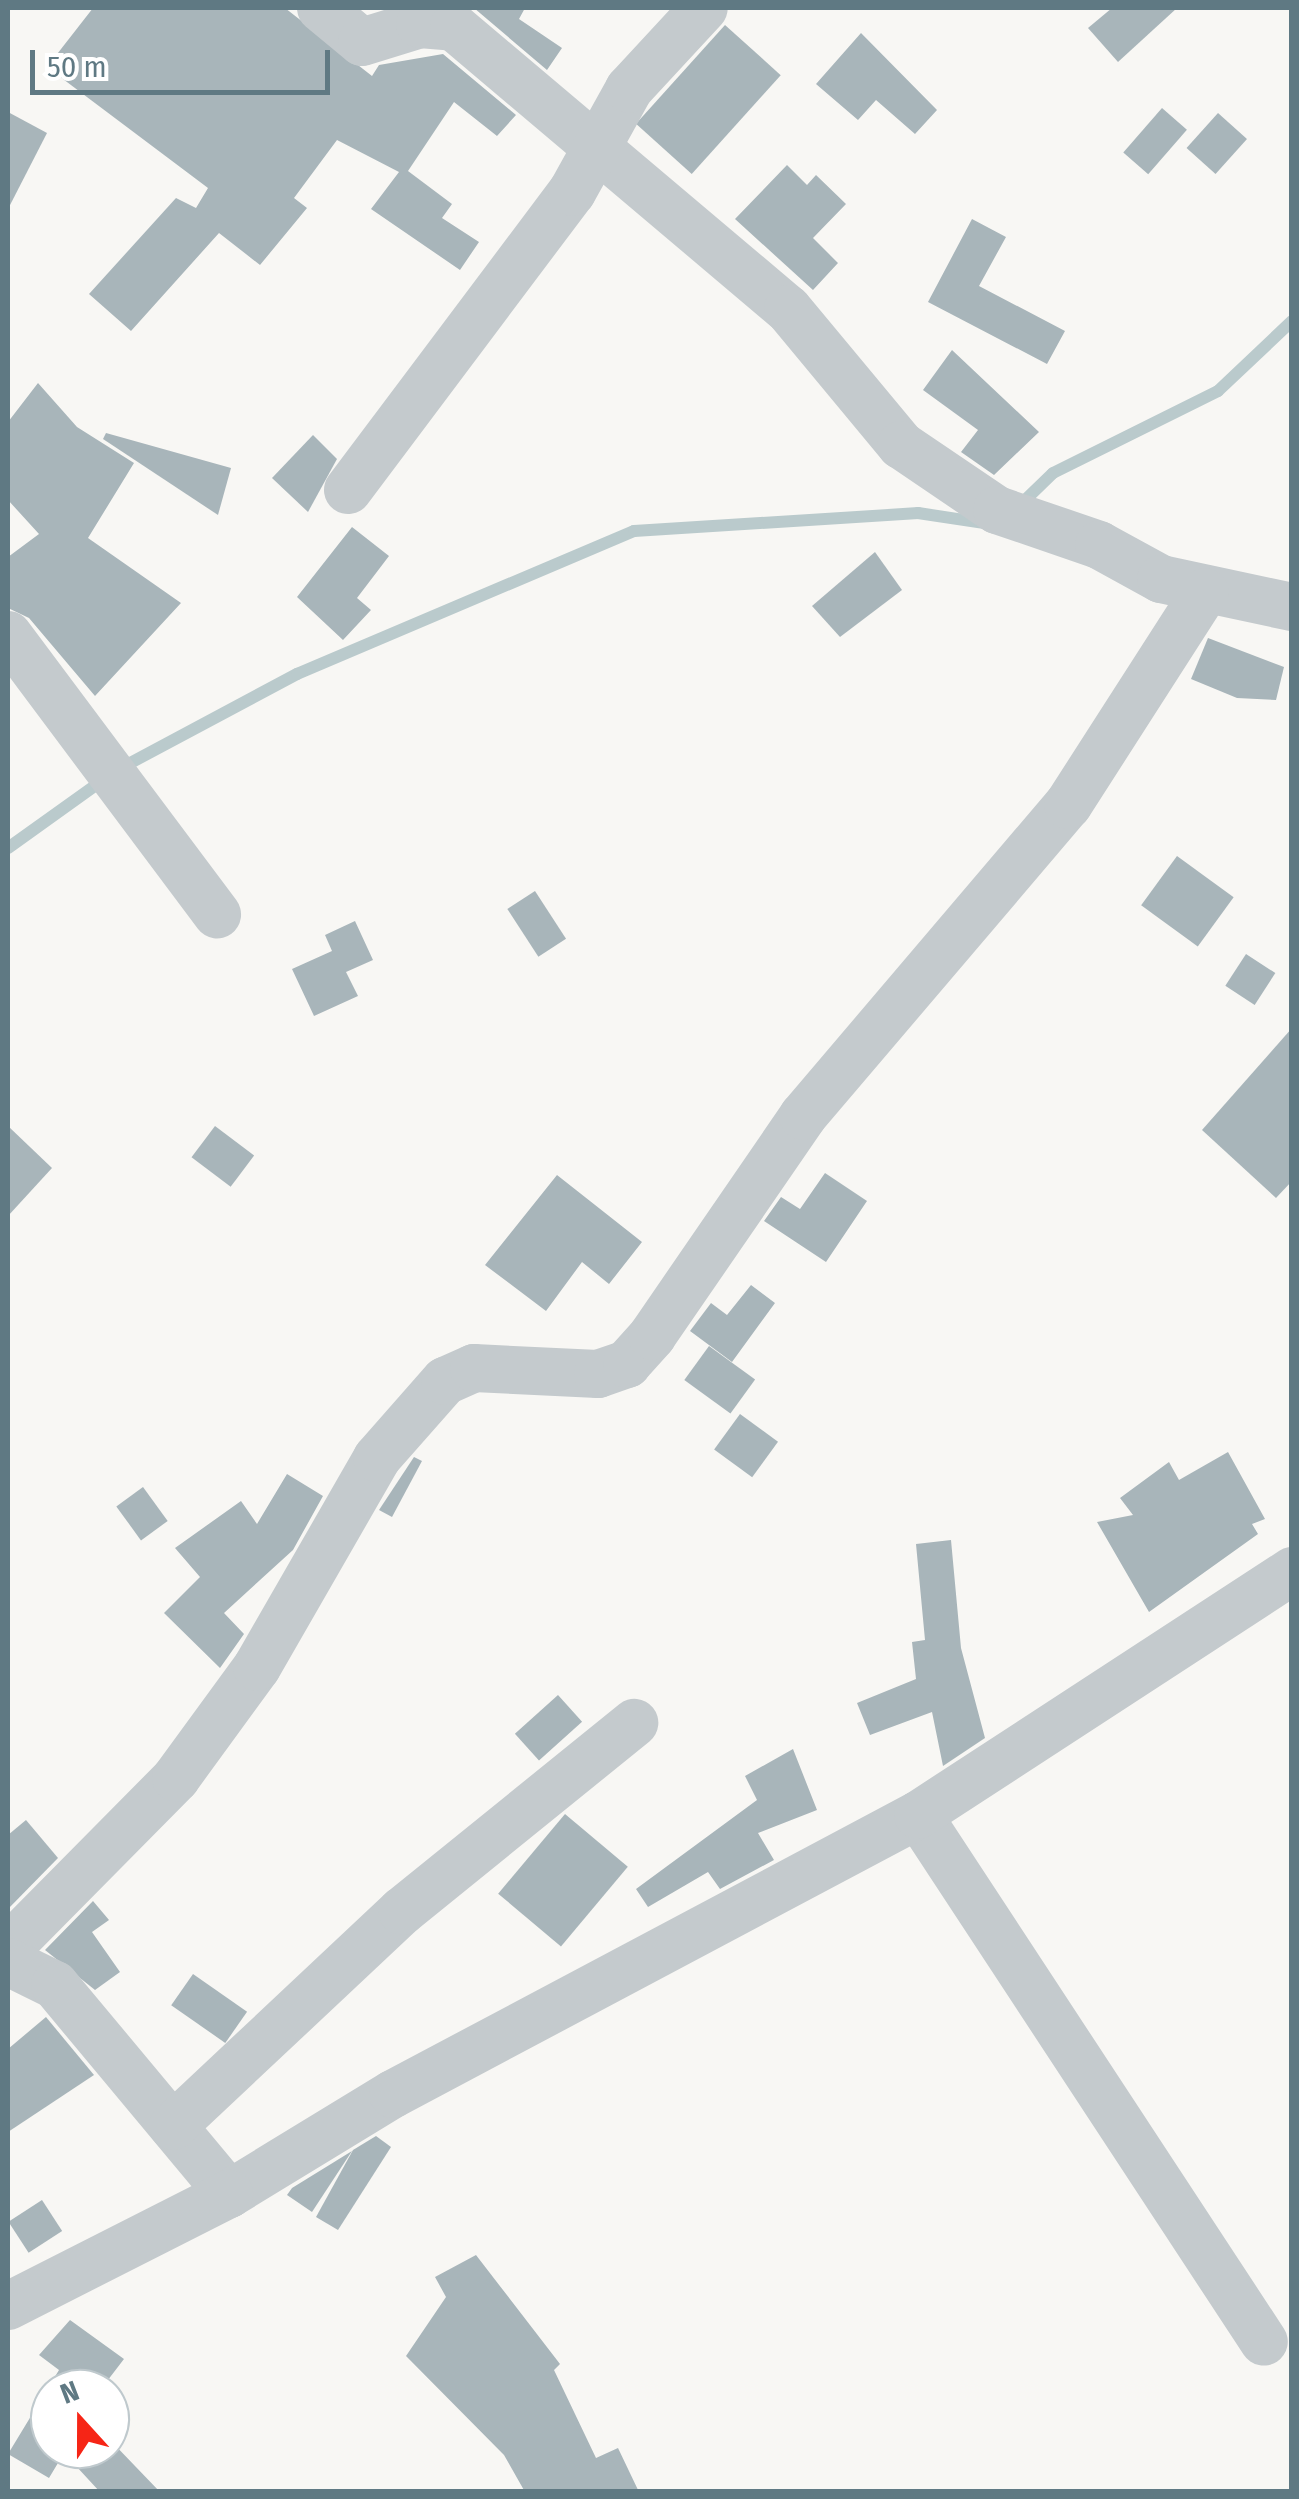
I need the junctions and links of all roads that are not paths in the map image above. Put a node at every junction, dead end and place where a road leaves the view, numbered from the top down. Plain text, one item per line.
1 (321, 8) edge
2 (704, 8) edge
3 (595, 144) junction
4 (348, 490) dead end
5 (1205, 592) junction
6 (1292, 606) edge
7 (8, 635) edge
8 (217, 914) dead end
9 (1292, 1571) edge
10 (634, 1724) dead end
11 (918, 1815) junction
12 (8, 1948) edge
13 (8, 1962) edge
14 (173, 2126) junction
15 (229, 2194) junction
16 (8, 2306) edge
17 (1264, 2342) dead end

1 - 3 street
2 - 3 street
3 - 4 street
3 - 5 street
5 - 6 street
5 - 12 street
7 - 8 street
9 - 11 street
10 - 14 street
11 - 15 street
11 - 17 street
13 - 14 street
14 - 15 street
15 - 16 street

